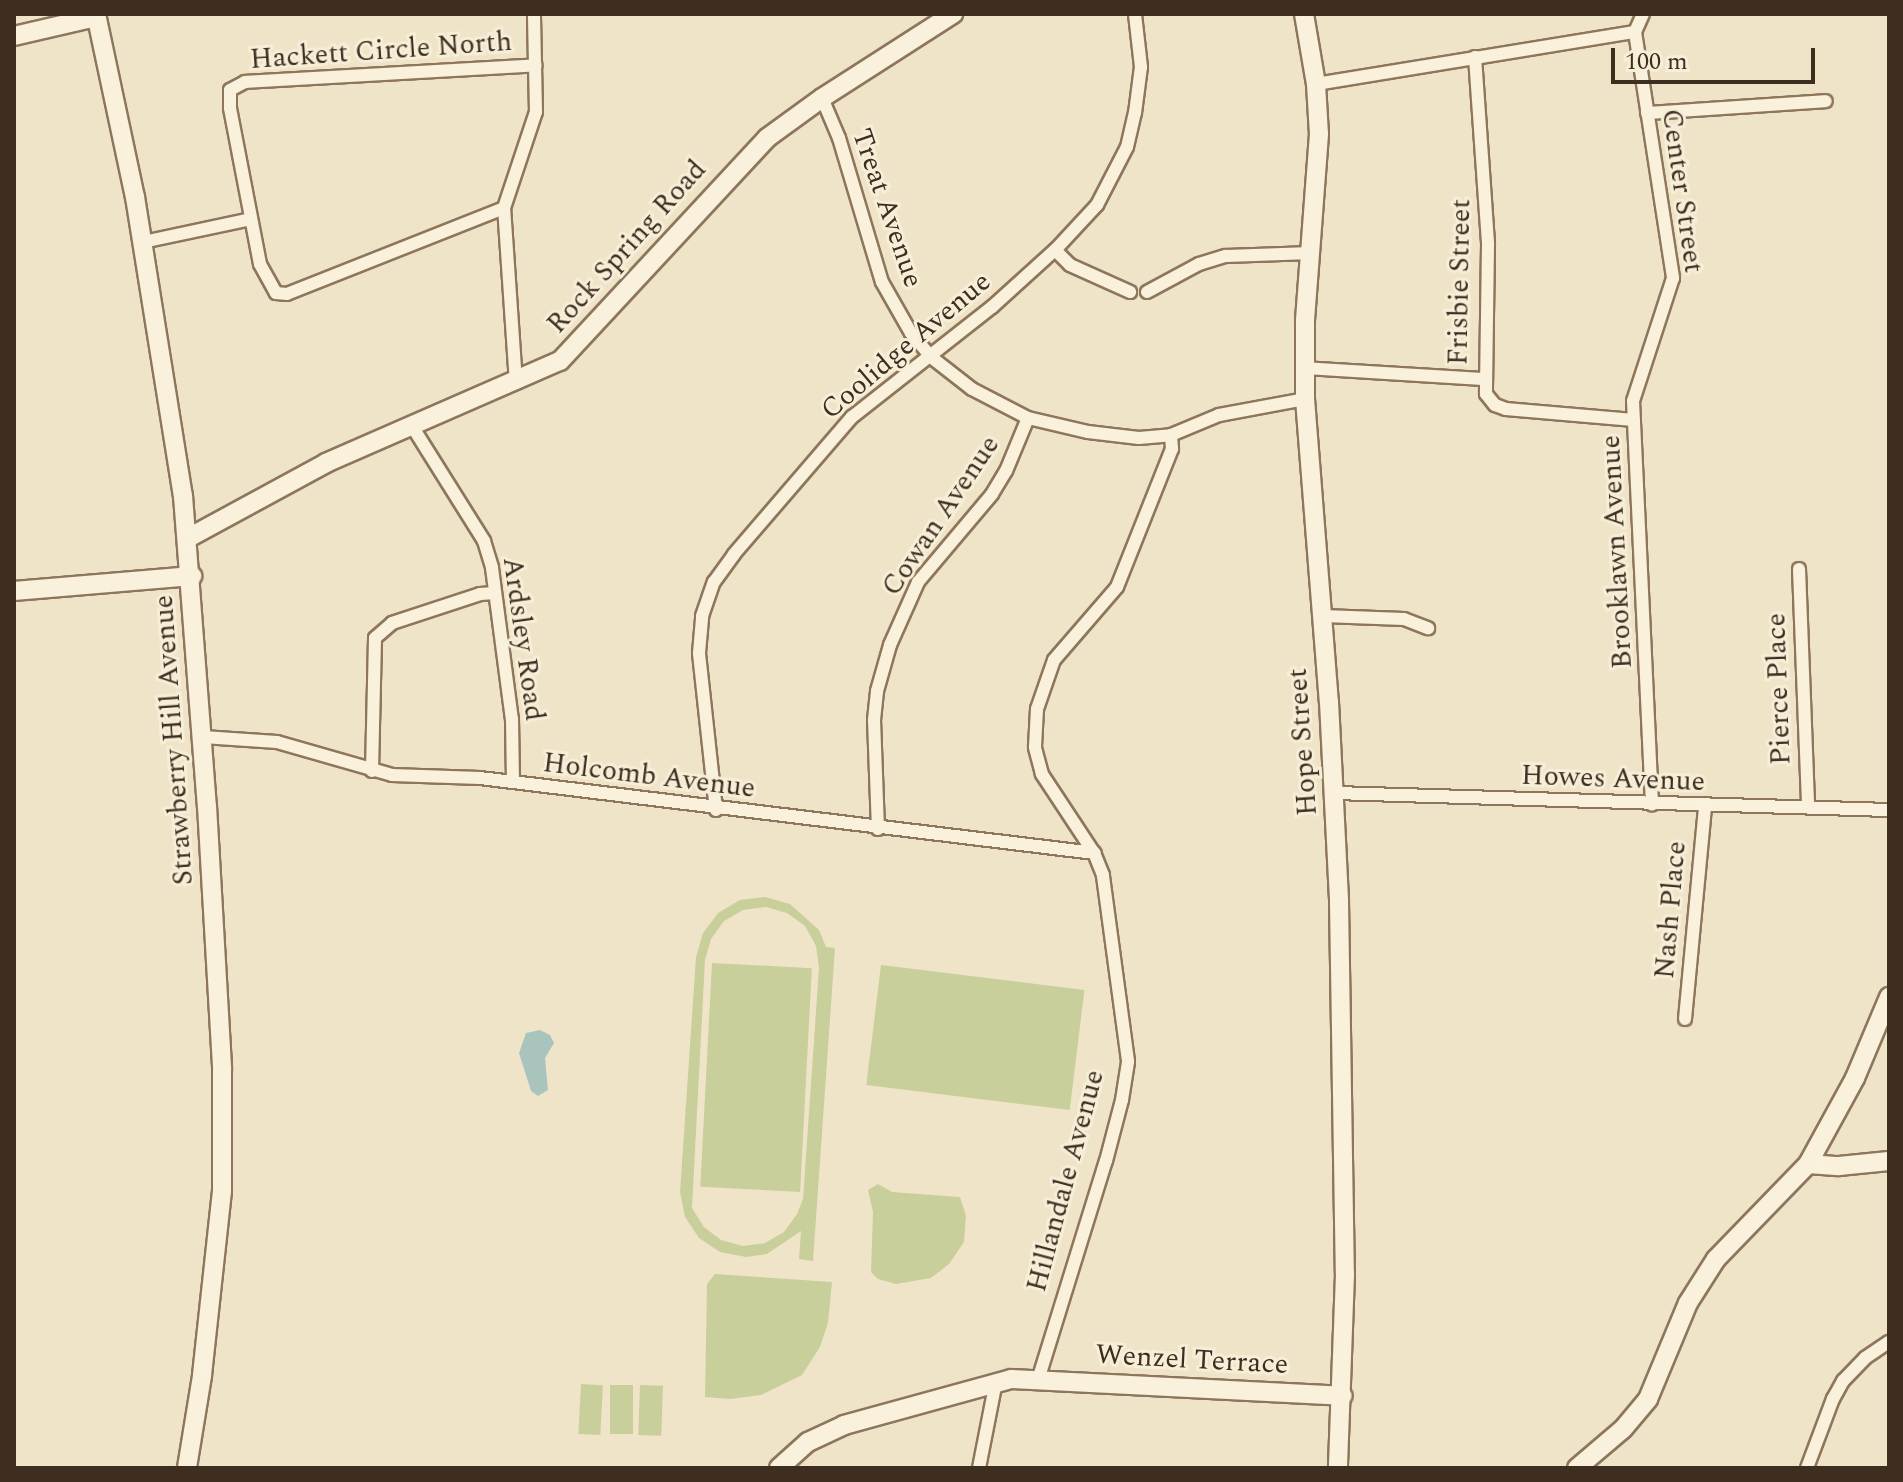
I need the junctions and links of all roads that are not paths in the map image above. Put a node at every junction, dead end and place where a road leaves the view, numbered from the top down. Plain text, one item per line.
1 (534, 14) edge
2 (953, 14) edge
3 (1135, 14) edge
4 (1304, 14) edge
5 (1643, 14) edge
6 (96, 16) edge
7 (1635, 32) junction
8 (14, 36) edge
9 (1475, 57) junction
10 (536, 65) junction
11 (1316, 84) junction
12 (822, 98) junction
13 (1826, 101) dead end
14 (1647, 113) junction
15 (504, 208) junction
16 (251, 219) junction
17 (143, 242) junction
18 (1055, 250) junction
19 (1311, 253) junction
20 (1130, 292) dead end
21 (1147, 292) dead end
22 (931, 357) junction
23 (1304, 368) junction
24 (1485, 379) junction
25 (516, 383) junction
26 (1305, 399) junction
27 (1028, 418) junction
28 (1634, 420) junction
29 (412, 426) junction
30 (1171, 435) junction
31 (188, 538) junction
32 (1799, 569) dead end
33 (192, 576) junction
34 (14, 591) edge
35 (495, 593) junction
36 (1323, 616) junction
37 (1428, 628) dead end
38 (203, 737) junction
39 (372, 771) junction
40 (513, 782) junction
41 (1335, 793) junction
42 (1652, 805) junction
43 (1705, 806) junction
44 (1808, 807) junction
45 (716, 810) junction
46 (1889, 810) edge
47 (878, 829) junction
48 (1094, 853) junction
49 (1889, 997) edge
50 (1685, 1019) dead end
51 (1889, 1161) edge
52 (1808, 1164) junction
53 (1889, 1342) edge
54 (1038, 1380) junction
55 (996, 1381) junction
56 (1343, 1396) junction
57 (187, 1468) edge
58 (779, 1468) edge
59 (979, 1468) edge
60 (1338, 1468) edge
61 (1577, 1468) edge
62 (1807, 1468) edge

1 - 10 street
2 - 12 main road, Rock Spring Road
3 - 18 street, Coolidge Avenue
4 - 11 main road, Hope Street
5 - 7 street
6 - 8 main road
6 - 17 main road, Strawberry Hill Avenue
7 - 9 street
7 - 14 street, Center Street
9 - 11 street
9 - 24 street, Frisbie Street
10 - 15 street
10 - 16 street, Hackett Circle North
11 - 19 main road, Hope Street
12 - 22 street, Treat Avenue
12 - 25 main road, Rock Spring Road
13 - 14 street
14 - 28 street, Center Street
15 - 16 street
15 - 25 street
16 - 17 street
17 - 31 main road, Strawberry Hill Avenue
18 - 20 street
18 - 22 street, Coolidge Avenue
19 - 21 street
19 - 23 main road, Hope Street
22 - 27 street, Treat Avenue
22 - 45 street, Coolidge Avenue
23 - 24 street, Frisbie Street
23 - 26 main road, Hope Street
24 - 28 street, Brooklawn Avenue
25 - 29 main road, Rock Spring Road
26 - 30 street, Treat Avenue
26 - 36 main road, Hope Street
27 - 30 street, Treat Avenue
27 - 47 street, Cowan Avenue
28 - 42 street, Brooklawn Avenue
29 - 31 main road, Rock Spring Road
29 - 35 street, Ardsley Road
30 - 48 street, Hillandale Avenue
31 - 33 main road, Strawberry Hill Avenue
32 - 44 street, Pierce Place
33 - 34 main road
33 - 38 main road, Strawberry Hill Avenue
35 - 39 street
35 - 40 street, Ardsley Road
36 - 37 street
36 - 41 main road, Hope Street
38 - 39 street, Holcomb Avenue
38 - 57 main road, Strawberry Hill Avenue
39 - 40 street, Holcomb Avenue
40 - 45 street, Holcomb Avenue
41 - 42 street, Howes Avenue
41 - 56 main road, Hope Street
42 - 43 street, Howes Avenue
43 - 44 street, Howes Avenue
43 - 50 street, Nash Place
44 - 46 street, Howes Avenue
45 - 47 street, Holcomb Avenue
47 - 48 street, Holcomb Avenue
48 - 54 street, Hillandale Avenue
49 - 52 main road
51 - 52 main road
52 - 61 main road
53 - 62 street
54 - 55 main road
54 - 56 main road, Wenzel Terrace
55 - 58 main road
55 - 59 street
56 - 60 main road, Hope Street

